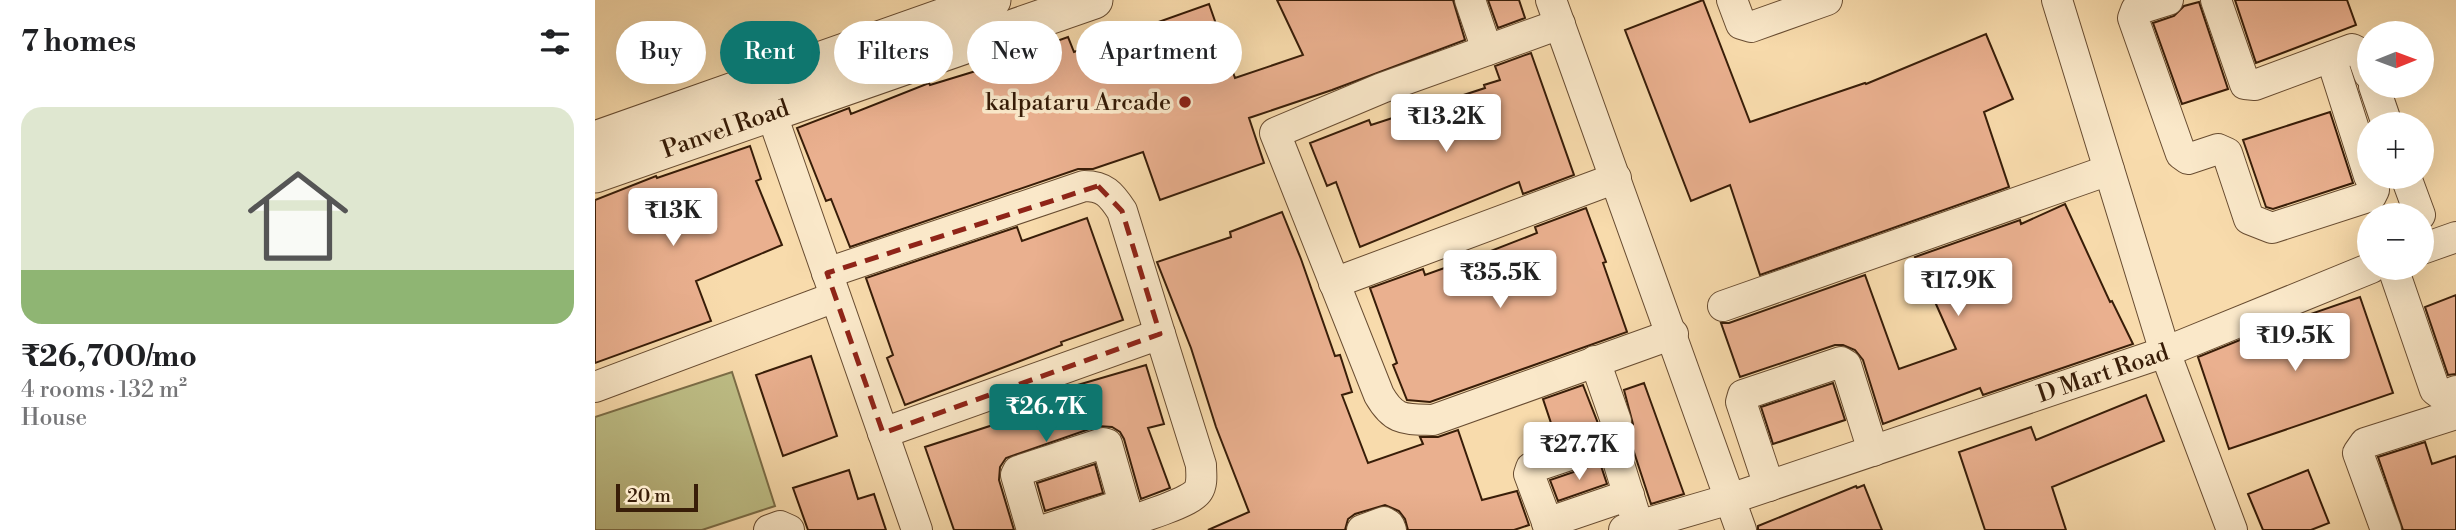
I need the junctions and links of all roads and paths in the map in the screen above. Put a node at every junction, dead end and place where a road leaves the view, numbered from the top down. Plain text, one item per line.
1 (992, 0) edge
2 (1094, 0) edge
3 (1470, 0) edge
4 (1732, 0) edge
5 (1827, 0) edge
6 (2057, 0) edge
7 (2168, 0) edge
8 (2216, 0) edge
9 (1556, 12) edge
10 (1487, 50) junction
11 (2357, 51) edge
12 (2331, 57) junction
13 (766, 97) junction
14 (595, 139) edge
15 (2109, 170) junction
16 (595, 174) edge
17 (1616, 178) junction
18 (2376, 192) edge
19 (2357, 274) edge
20 (2397, 280) edge
21 (1334, 283) junction
22 (831, 285) junction
23 (1723, 306) dead end
24 (1160, 334) junction
25 (1673, 334) junction
26 (2165, 352) junction
27 (1595, 361) junction
28 (595, 387) edge
29 (2456, 391) edge
30 (2456, 414) edge
31 (1616, 421) dead end
32 (883, 433) junction
33 (1873, 451) junction
34 (1769, 486) junction
35 (1623, 497) junction
36 (1730, 499) junction
37 (1118, 518) edge
38 (1548, 526) edge
39 (1630, 528) edge
40 (769, 530) edge
41 (789, 530) edge
42 (917, 530) edge
43 (1032, 530) edge
44 (1045, 530) edge
45 (1362, 530) edge
46 (1391, 530) edge
47 (1741, 530) edge
48 (2232, 530) edge
49 (2386, 530) edge

1 - 13 street, Panvel Road
2 - 13 street, Panvel Road
3 - 10 street
4 - 5 street
6 - 15 street, D Mart Road
7 - 18 street
8 - 12 street
9 - 10 street
9 - 17 street
10 - 21 street
11 - 12 street
12 - 18 street
13 - 14 street, Panvel Road
13 - 16 street, Panvel Road
13 - 22 street
15 - 23 street
15 - 26 street, D Mart Road
17 - 21 street
17 - 25 street
19 - 26 street
20 - 29 street
21 - 27 street
22 - 24 street
22 - 28 street
22 - 32 street
24 - 32 street
24 - 37 street
25 - 27 street
25 - 36 street
26 - 33 street, D Mart Road
26 - 48 street
27 - 31 street
30 - 49 street
32 - 42 street
33 - 34 street, D Mart Road
33 - 34 street
34 - 36 street, D Mart Road
35 - 38 street
35 - 38 street
35 - 39 street
36 - 39 street, D Mart Road
36 - 47 street
37 - 43 street
37 - 44 street
40 - 41 street
45 - 46 street

